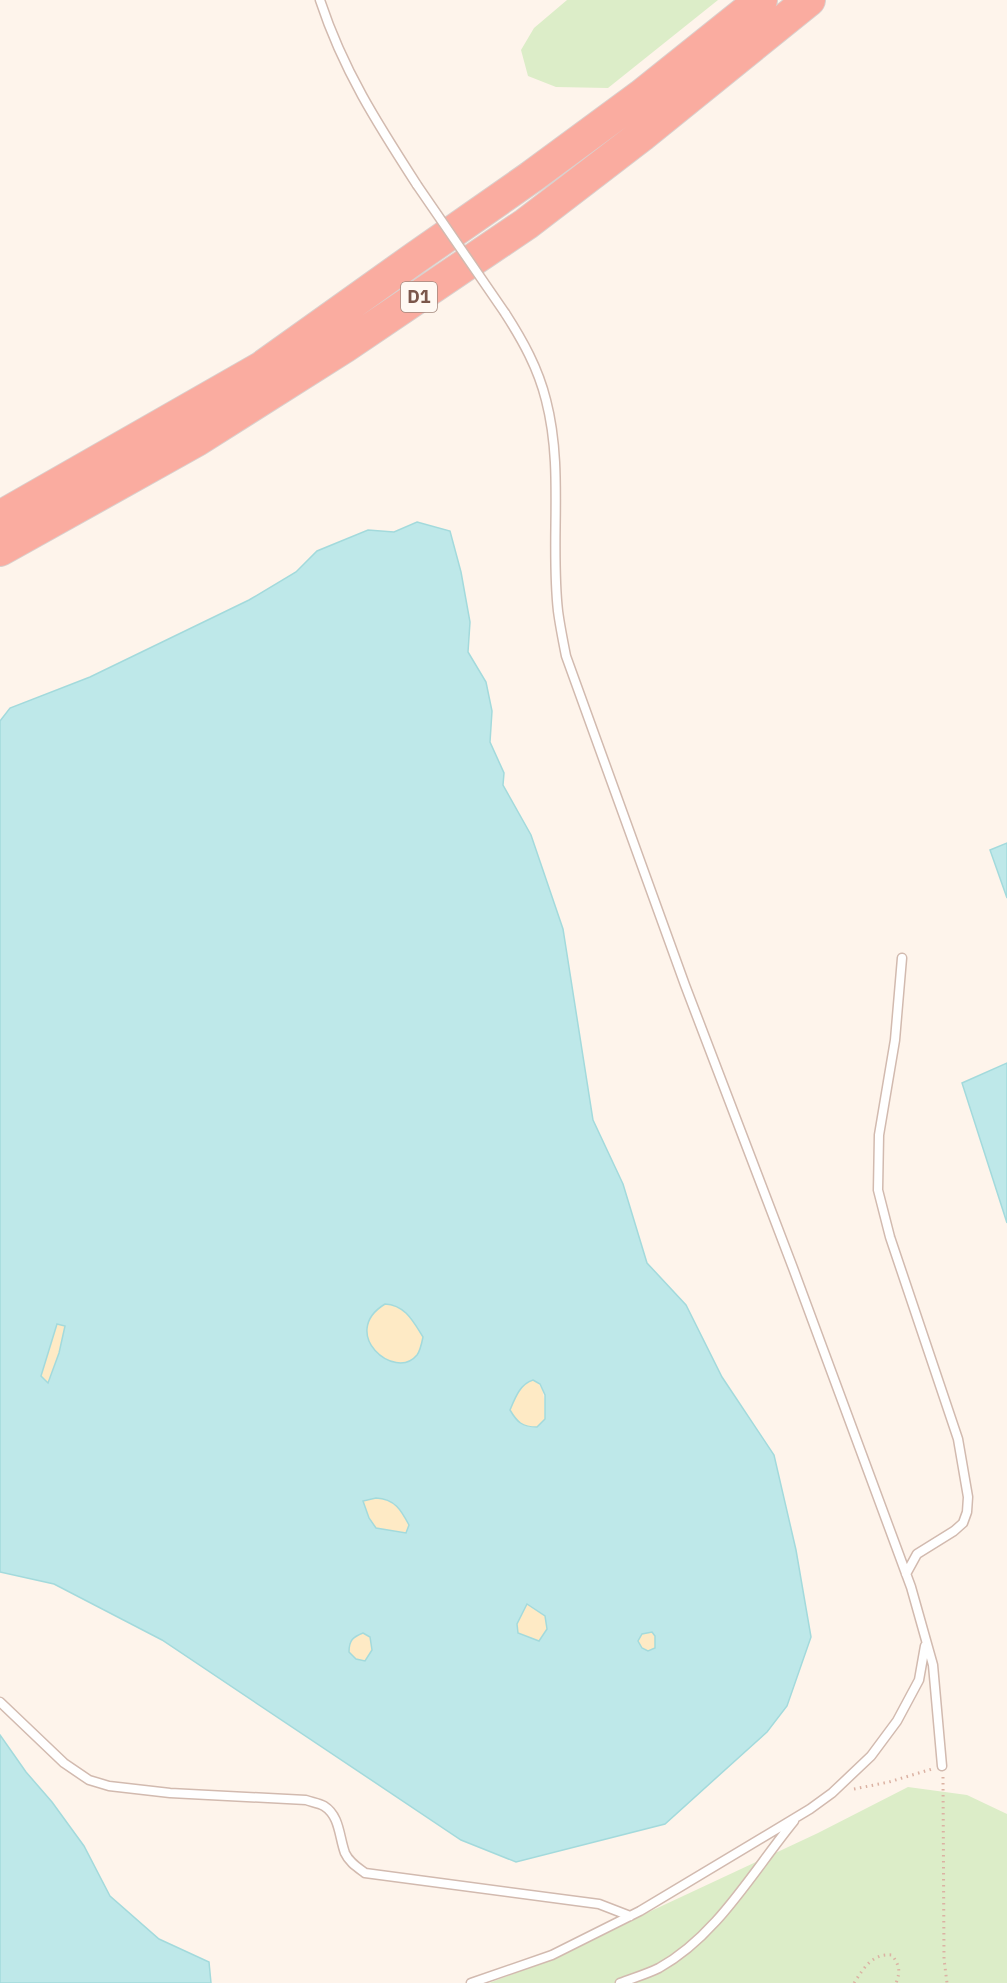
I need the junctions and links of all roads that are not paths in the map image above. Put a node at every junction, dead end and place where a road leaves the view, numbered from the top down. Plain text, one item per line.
1 (320, 0) edge
2 (760, 0) edge
3 (809, 0) edge
4 (0, 518) edge
5 (0, 550) edge
6 (902, 958) dead end
7 (906, 1574) junction
8 (926, 1641) junction
9 (0, 1702) edge
10 (942, 1766) road end
11 (799, 1816) junction
12 (630, 1916) junction
13 (471, 1983) edge
14 (620, 1983) edge

1 - 7 lane, bridge
2 - 4 highway, D1
3 - 5 highway, D1
6 - 7 lane
7 - 8 lane
8 - 10 lane
8 - 11 lane
9 - 12 lane
11 - 12 lane
11 - 14 lane
12 - 13 lane

